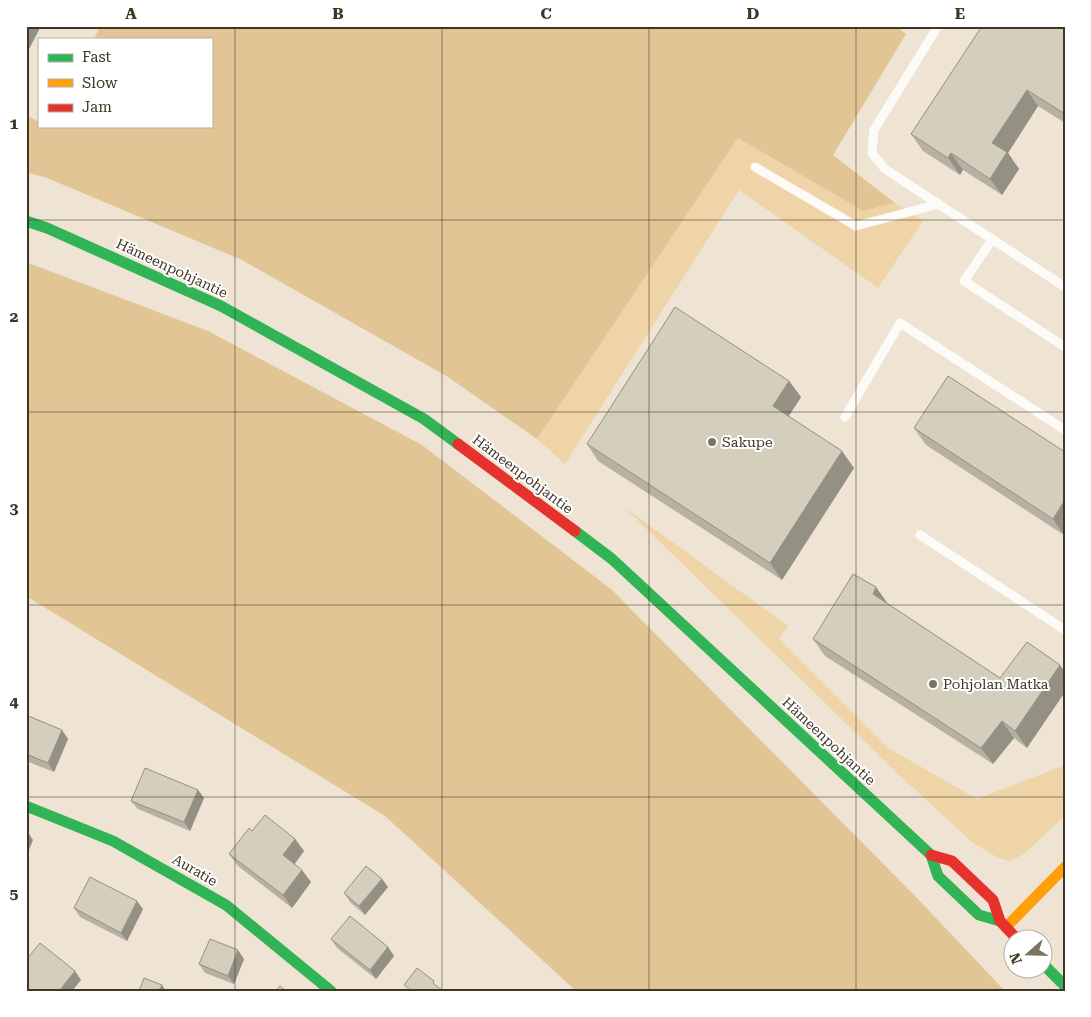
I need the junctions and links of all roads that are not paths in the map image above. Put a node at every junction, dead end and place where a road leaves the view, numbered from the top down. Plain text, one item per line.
1 (938, 26) edge
2 (754, 167) dead end
3 (939, 204) junction
4 (26, 221) edge
5 (992, 240) junction
6 (1065, 287) edge
7 (1065, 347) edge
8 (844, 416) dead end
9 (1065, 430) edge
10 (920, 535) dead end
11 (1065, 630) edge
12 (26, 806) edge
13 (930, 855) junction
14 (1065, 867) edge
15 (1003, 924) junction
16 (1009, 930) edge
17 (1054, 975) edge
18 (1065, 986) edge
19 (331, 991) edge

1 - 3 lane
2 - 3 lane
3 - 5 lane
4 - 13 main road, Hämeenpohjantie
5 - 6 lane
5 - 7 lane
8 - 9 lane
10 - 11 lane
12 - 19 main road, Auratie
13 - 15 main road, Hämeenpohjantie
13 - 15 main road, Hämeenpohjantie
14 - 15 main road
15 - 16 main road, Hämeenpohjantie
17 - 18 main road

